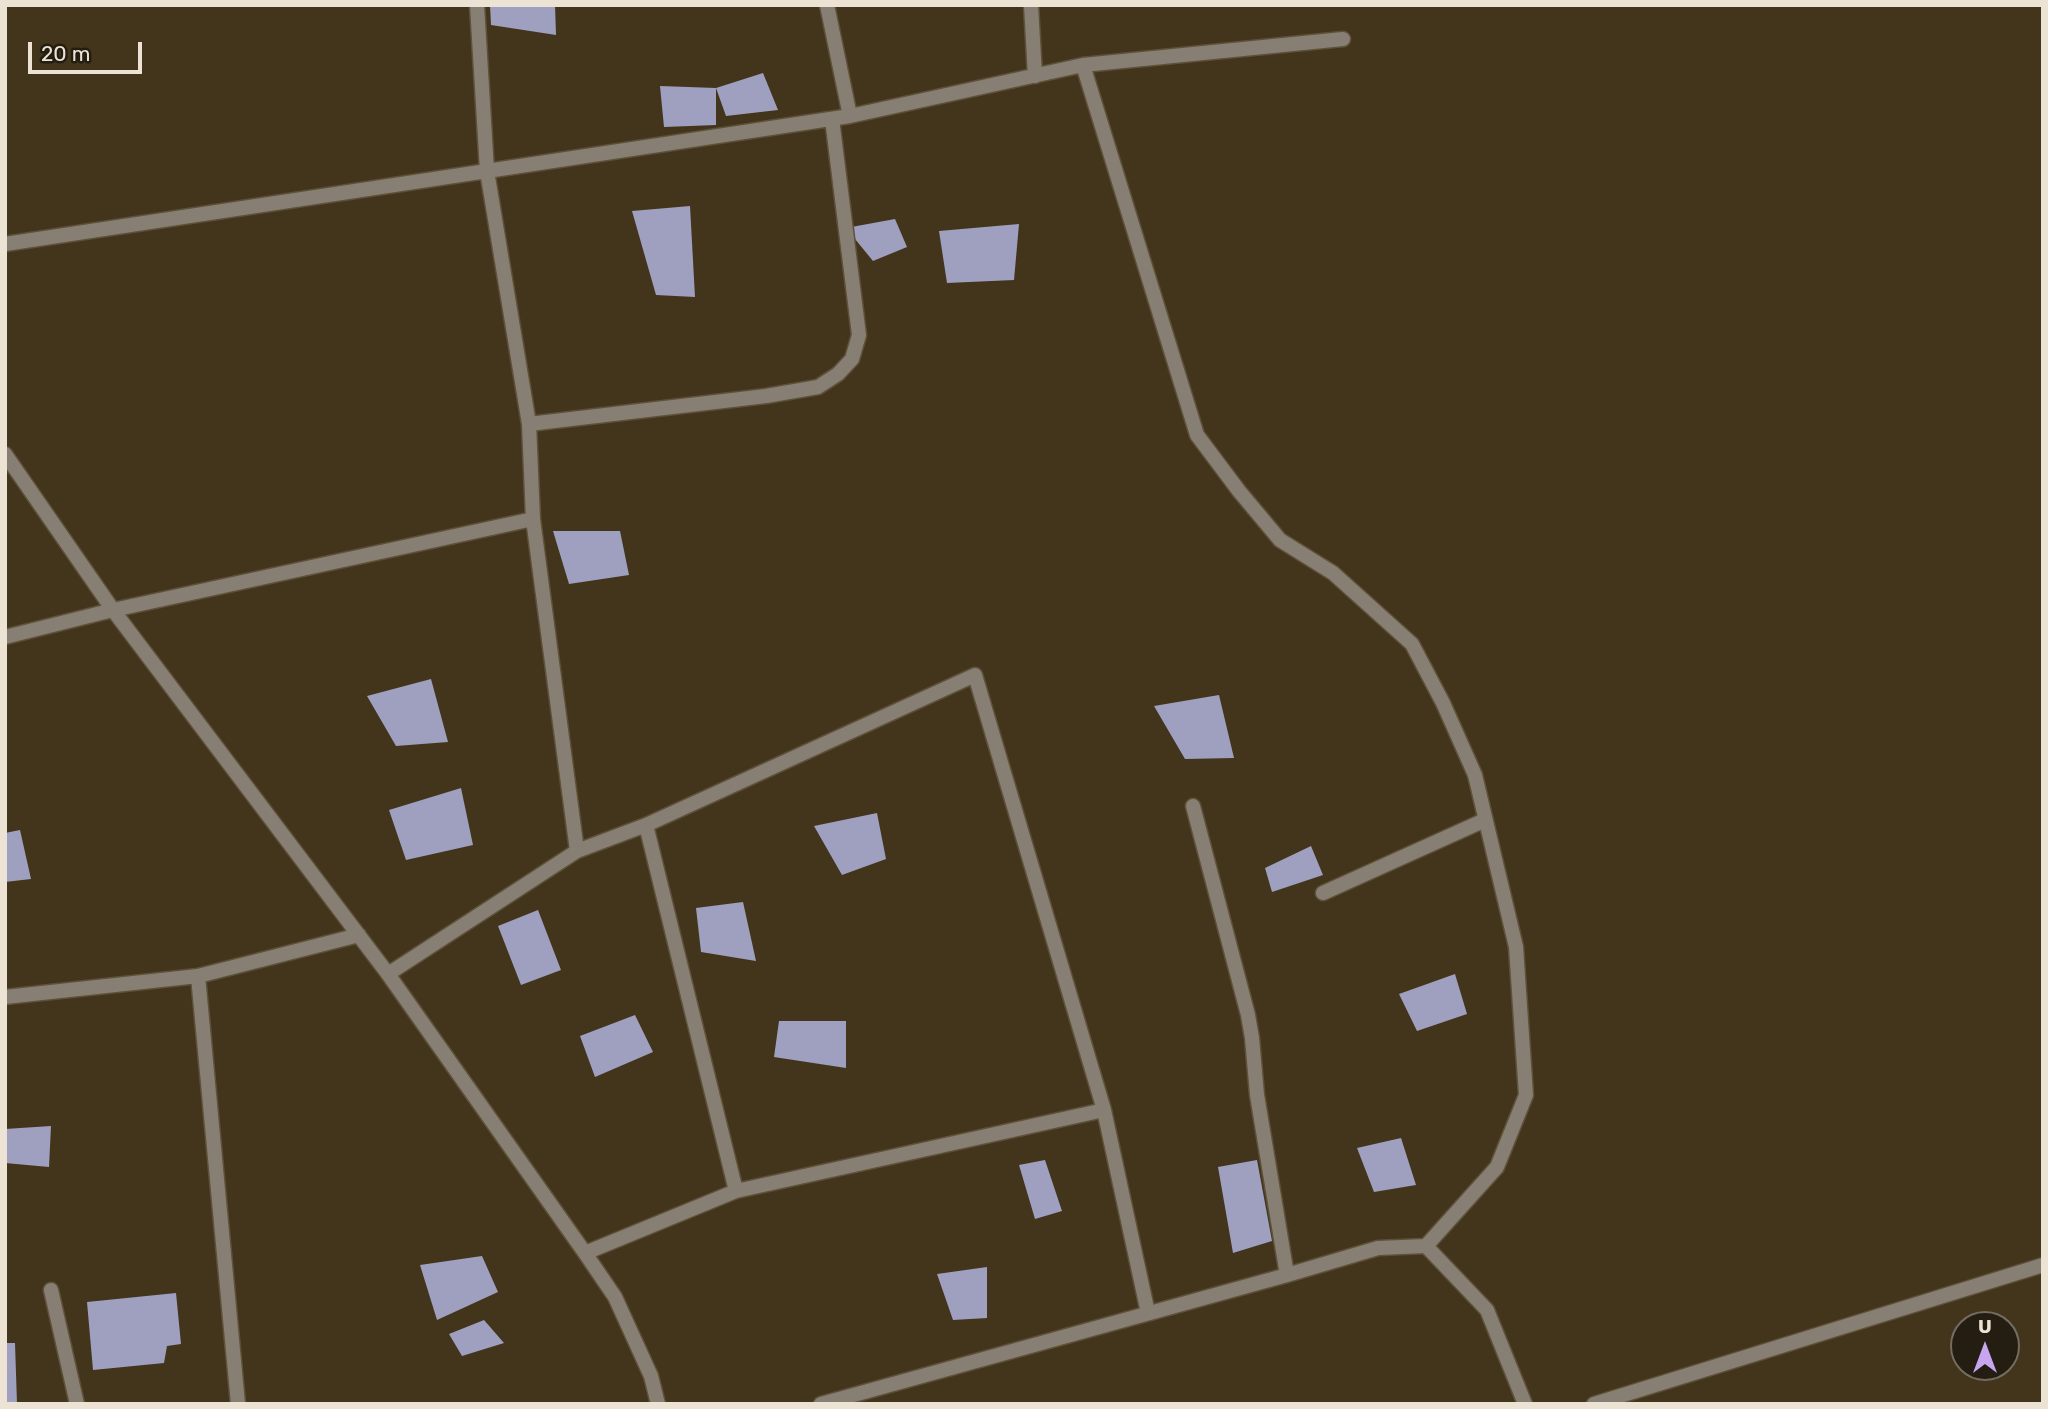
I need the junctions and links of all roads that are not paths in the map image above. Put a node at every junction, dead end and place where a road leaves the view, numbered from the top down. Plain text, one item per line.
1 (477, 5) edge
2 (827, 5) edge
3 (1031, 5) edge
4 (1343, 39) dead end
5 (1083, 65) junction
6 (1035, 76) junction
7 (850, 117) junction
8 (832, 119) junction
9 (487, 172) junction
10 (5, 244) edge
11 (529, 424) junction
12 (5, 454) edge
13 (533, 519) junction
14 (113, 610) junction
15 (5, 637) edge
16 (1193, 806) dead end
17 (1485, 820) junction
18 (646, 825) junction
19 (577, 851) junction
20 (1323, 893) dead end
21 (359, 934) junction
22 (388, 974) junction
23 (198, 976) junction
24 (5, 997) edge
25 (1104, 1110) junction
26 (736, 1191) junction
27 (1426, 1246) junction
28 (585, 1253) junction
29 (2043, 1265) edge
30 (1287, 1275) junction
31 (51, 1290) dead end
32 (1148, 1313) junction
33 (77, 1404) edge
34 (238, 1404) edge
35 (657, 1404) edge
36 (821, 1404) edge
37 (1525, 1404) edge
38 (1594, 1404) edge

1 - 9 street
2 - 7 street
3 - 6 street
4 - 5 street
5 - 6 street
5 - 17 street
6 - 7 street
7 - 8 street
8 - 9 street
8 - 11 street
9 - 10 street
9 - 11 street
11 - 13 street
12 - 14 street
13 - 14 street
13 - 19 street
14 - 15 street
14 - 21 street
16 - 30 street
17 - 20 street
17 - 27 street
18 - 19 street
18 - 25 street
18 - 26 street
19 - 22 street
21 - 22 street
21 - 23 street
22 - 28 street
23 - 24 street
23 - 34 street
25 - 26 street
25 - 32 street
26 - 28 street
27 - 30 street
27 - 37 street
28 - 35 street
29 - 38 street
30 - 32 street
31 - 33 street
32 - 36 street

